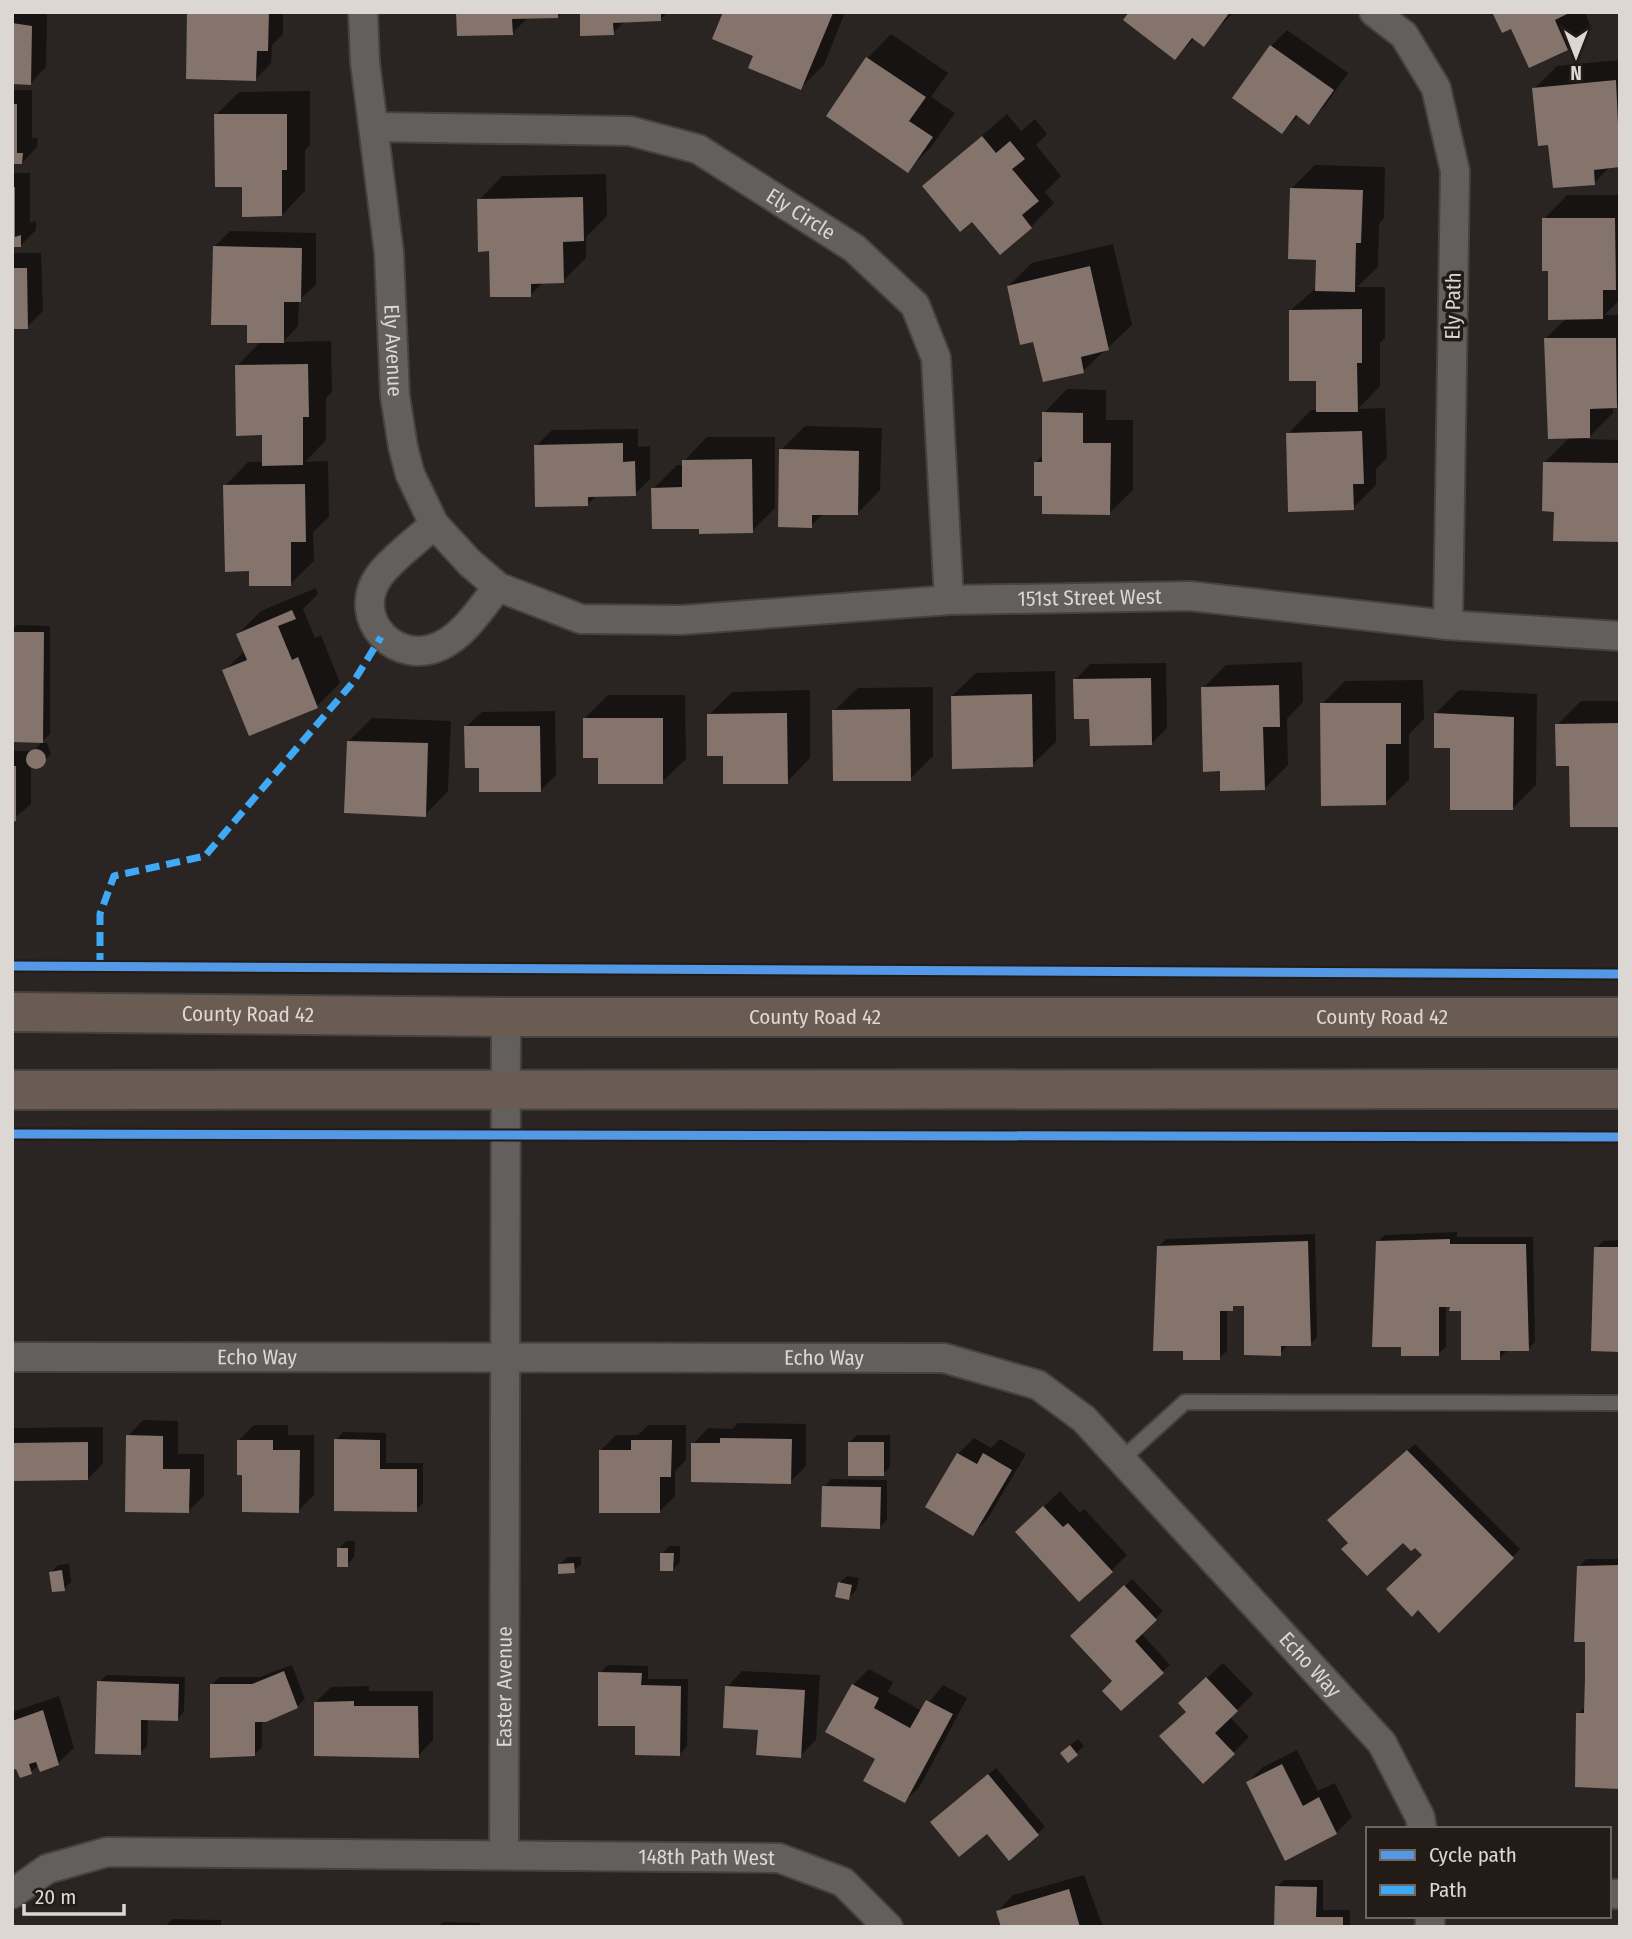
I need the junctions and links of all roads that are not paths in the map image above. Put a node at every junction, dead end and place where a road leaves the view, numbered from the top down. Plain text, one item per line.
1 (362, 12) edge
2 (1374, 12) edge
3 (374, 127) junction
4 (434, 524) junction
5 (498, 587) junction
6 (949, 600) junction
7 (561, 614) joint
8 (1448, 625) junction
9 (1620, 636) edge
10 (12, 1012) edge
11 (506, 1017) junction
12 (1620, 1017) edge
13 (1620, 1089) edge
14 (12, 1090) edge
15 (506, 1092) junction
16 (505, 1356) junction
17 (12, 1357) edge
18 (1620, 1403) edge
19 (1121, 1460) junction
20 (1422, 1827) edge
21 (504, 1853) junction
22 (12, 1894) edge
23 (888, 1927) edge

1 - 3 street, Ely Avenue
2 - 8 street, Ely Path
3 - 4 street, Ely Avenue
3 - 6 street, Ely Circle
4 - 5 street, Ely Avenue
4 - 5 street
5 - 7 street, Ely Avenue
6 - 7 street, 151st Street West
6 - 8 street, 151st Street West
8 - 9 street, 151st Street West
10 - 11 highway, County Road 42
11 - 12 highway, County Road 42
11 - 15 street, Easter Avenue
13 - 15 highway
14 - 15 highway
15 - 16 street, Easter Avenue
16 - 17 street, Echo Way
16 - 19 street, Echo Way
16 - 21 street, Easter Avenue
18 - 19 lane
19 - 20 street, Echo Way
21 - 22 street
21 - 23 street, 148th Path West

